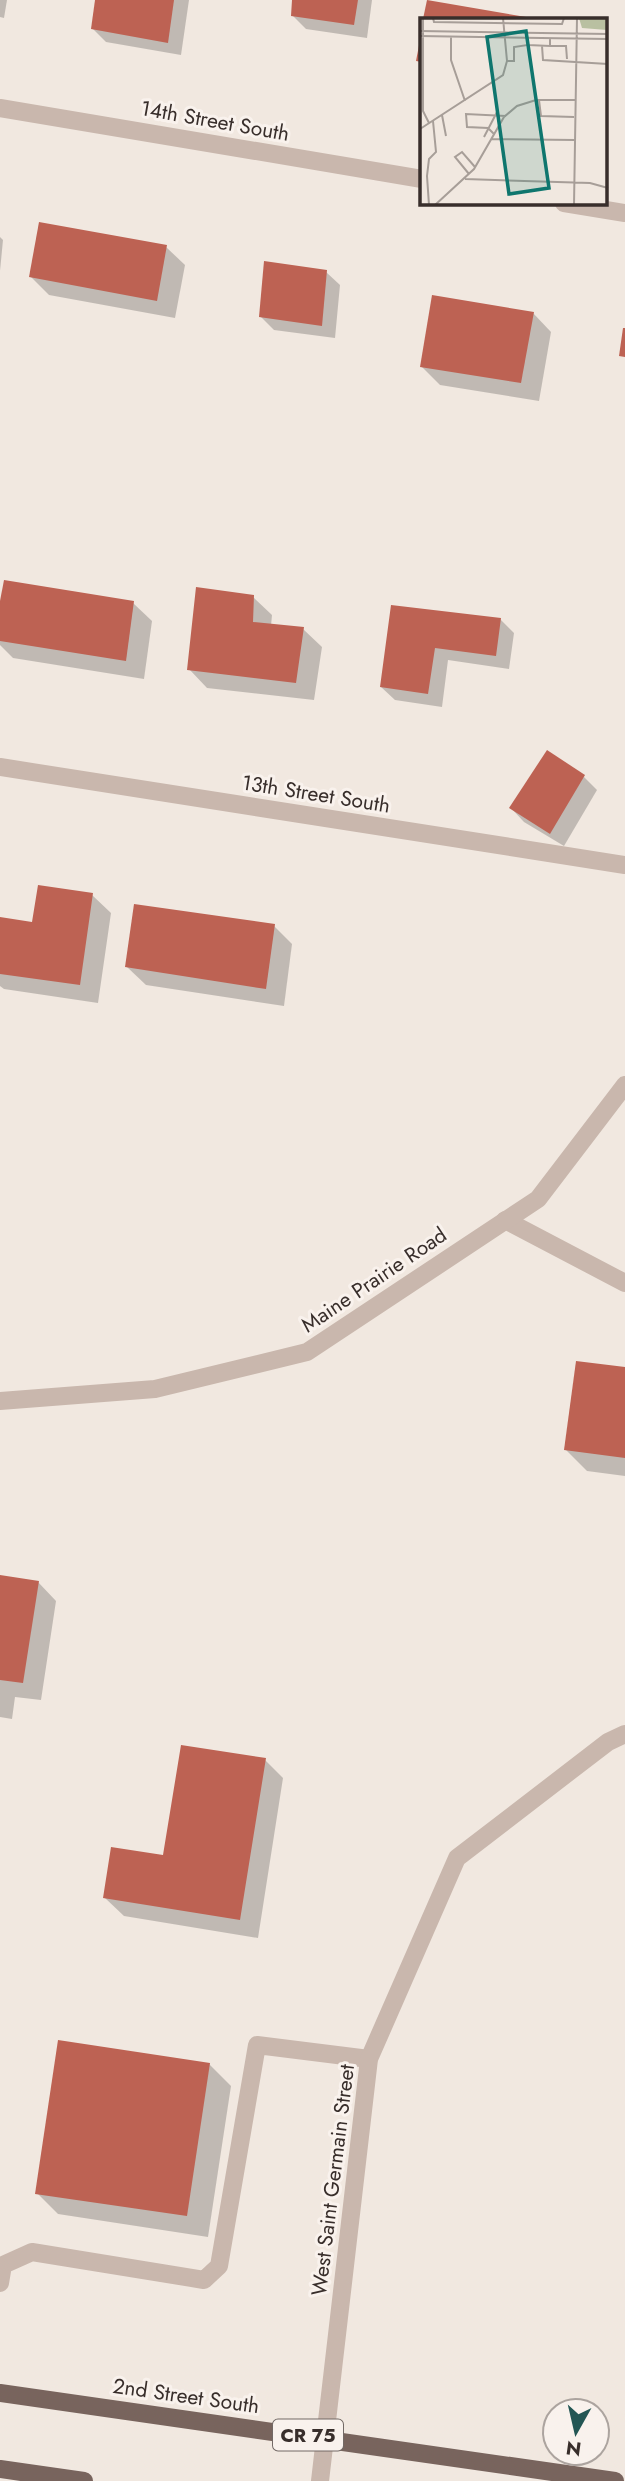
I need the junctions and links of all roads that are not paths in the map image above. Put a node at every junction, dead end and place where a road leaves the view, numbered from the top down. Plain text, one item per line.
1 (0, 108) edge
2 (420, 179) edge
3 (576, 205) edge
4 (625, 213) edge
5 (0, 767) edge
6 (625, 865) edge
7 (625, 1085) edge
8 (505, 1220) junction
9 (625, 1283) edge
10 (0, 1401) edge
11 (625, 1734) edge
12 (369, 2059) junction
13 (1, 2271) edge
14 (0, 2393) edge
15 (326, 2438) junction
16 (0, 2469) edge
17 (84, 2481) edge
18 (320, 2481) edge
19 (615, 2481) edge

1 - 2 street, 14th Street South
3 - 4 street
5 - 6 street, 13th Street South
7 - 8 street, Maine Prairie Road
8 - 9 street
8 - 10 street, Maine Prairie Road
11 - 12 street, West Saint Germain Street
12 - 13 street
12 - 15 street, West Saint Germain Street
14 - 15 main road, 2nd Street South / CR 75
15 - 18 street, West Saint Germain Street
15 - 19 main road, 2nd Street South / CR 75
16 - 17 main road

